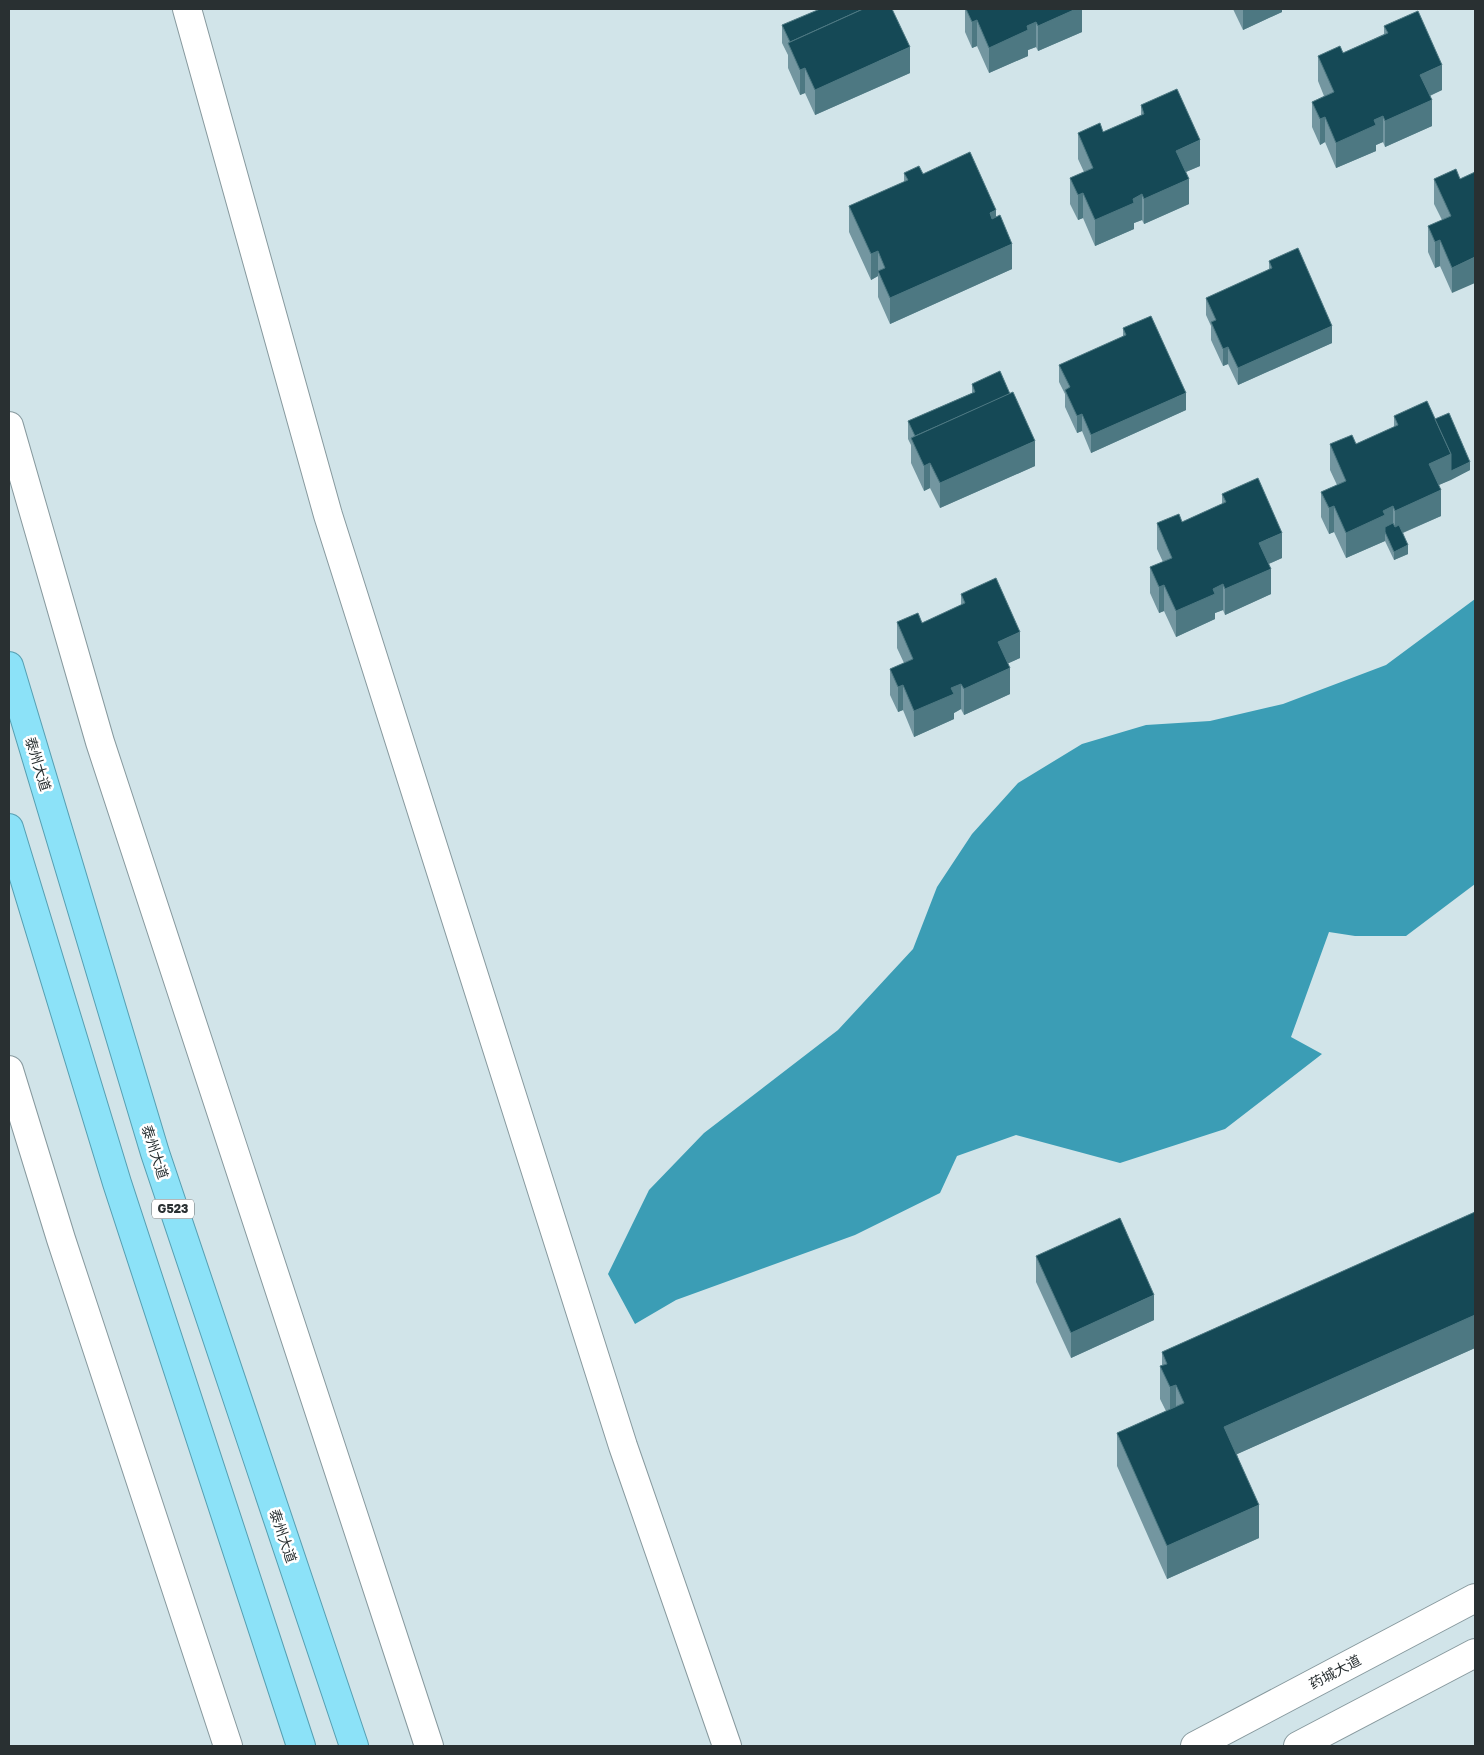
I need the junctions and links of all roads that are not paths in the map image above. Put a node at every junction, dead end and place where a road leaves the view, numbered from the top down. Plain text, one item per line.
1 (187, 9) edge
2 (9, 426) edge
3 (9, 666) edge
4 (9, 828) edge
5 (9, 1070) edge
6 (1475, 1598) edge
7 (1475, 1653) edge
8 (228, 1746) edge
9 (301, 1746) edge
10 (354, 1746) edge
11 (430, 1746) edge
12 (728, 1746) edge
13 (1195, 1746) edge
14 (1298, 1746) edge

1 - 12 street
2 - 11 street
3 - 10 highway, 泰州大道 / G523
4 - 9 highway
5 - 8 street
6 - 13 street, 药城大道
7 - 14 street

